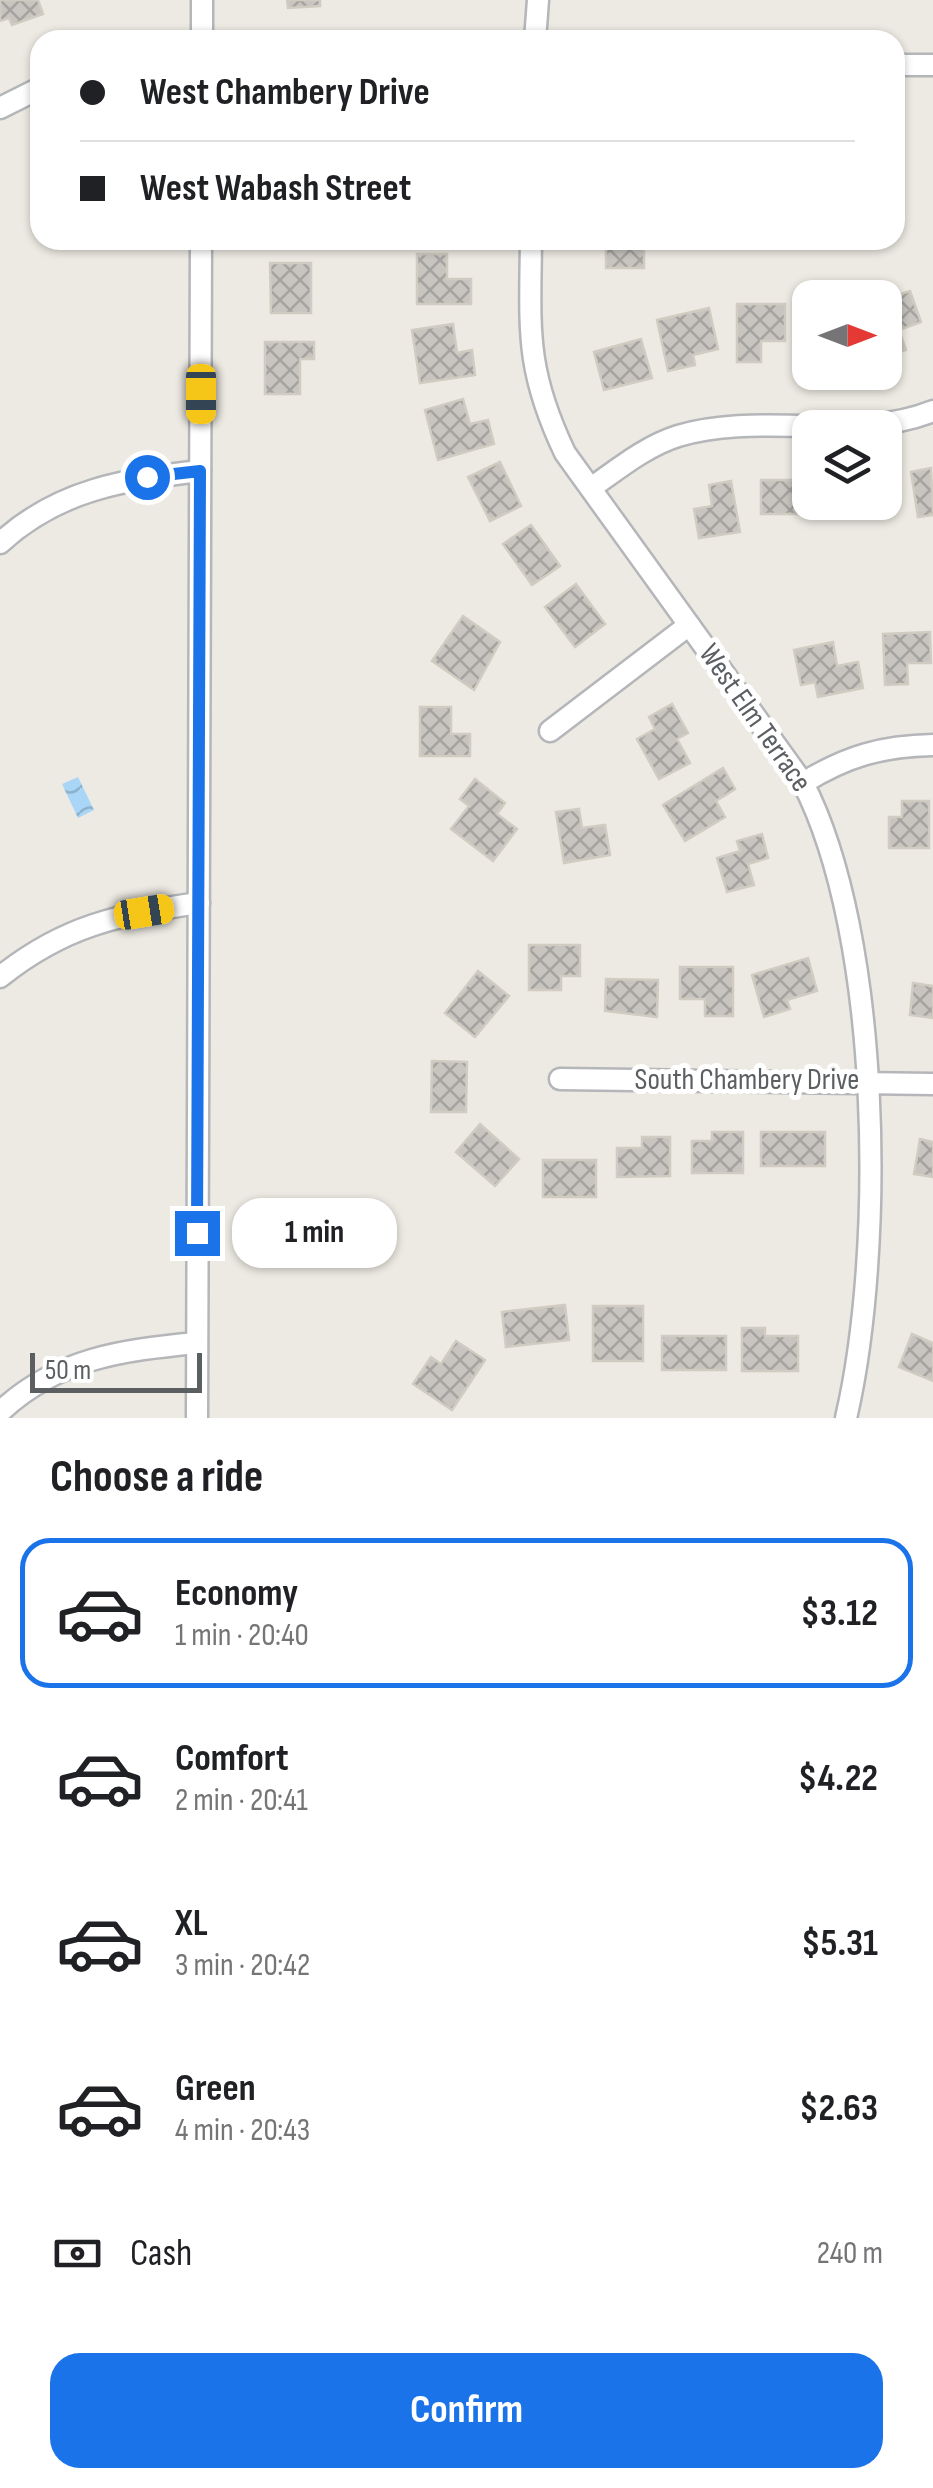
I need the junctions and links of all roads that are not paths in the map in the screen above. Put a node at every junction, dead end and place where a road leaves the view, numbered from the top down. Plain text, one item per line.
1 (202, 0) edge
2 (538, 0) edge
3 (202, 30) edge
4 (536, 30) edge
5 (905, 66) edge
6 (933, 66) edge
7 (30, 93) edge
8 (0, 108) edge
9 (201, 250) edge
10 (531, 250) edge
11 (933, 411) edge
12 (200, 471) junction
13 (591, 488) junction
14 (0, 543) edge
15 (689, 624) junction
16 (550, 731) dead end
17 (933, 745) edge
18 (804, 783) junction
19 (198, 903) junction
20 (0, 977) edge
21 (560, 1079) dead end
22 (866, 1080) junction
23 (933, 1084) edge
24 (197, 1343) junction
25 (0, 1412) edge
26 (196, 1418) edge
27 (846, 1418) edge

1 - 3 street
2 - 4 street
5 - 6 street
7 - 8 street
9 - 12 street
10 - 13 street, West Elm Terrace
11 - 13 street
12 - 14 street
12 - 19 street
13 - 15 street, West Elm Terrace
15 - 16 street
15 - 18 street, West Elm Terrace
17 - 18 street
18 - 22 street, West Elm Terrace
19 - 20 street
19 - 24 street
21 - 22 street, South Chambery Drive
22 - 23 street, South Chambery Drive
22 - 27 street, West Elm Terrace
24 - 25 street
24 - 26 street

